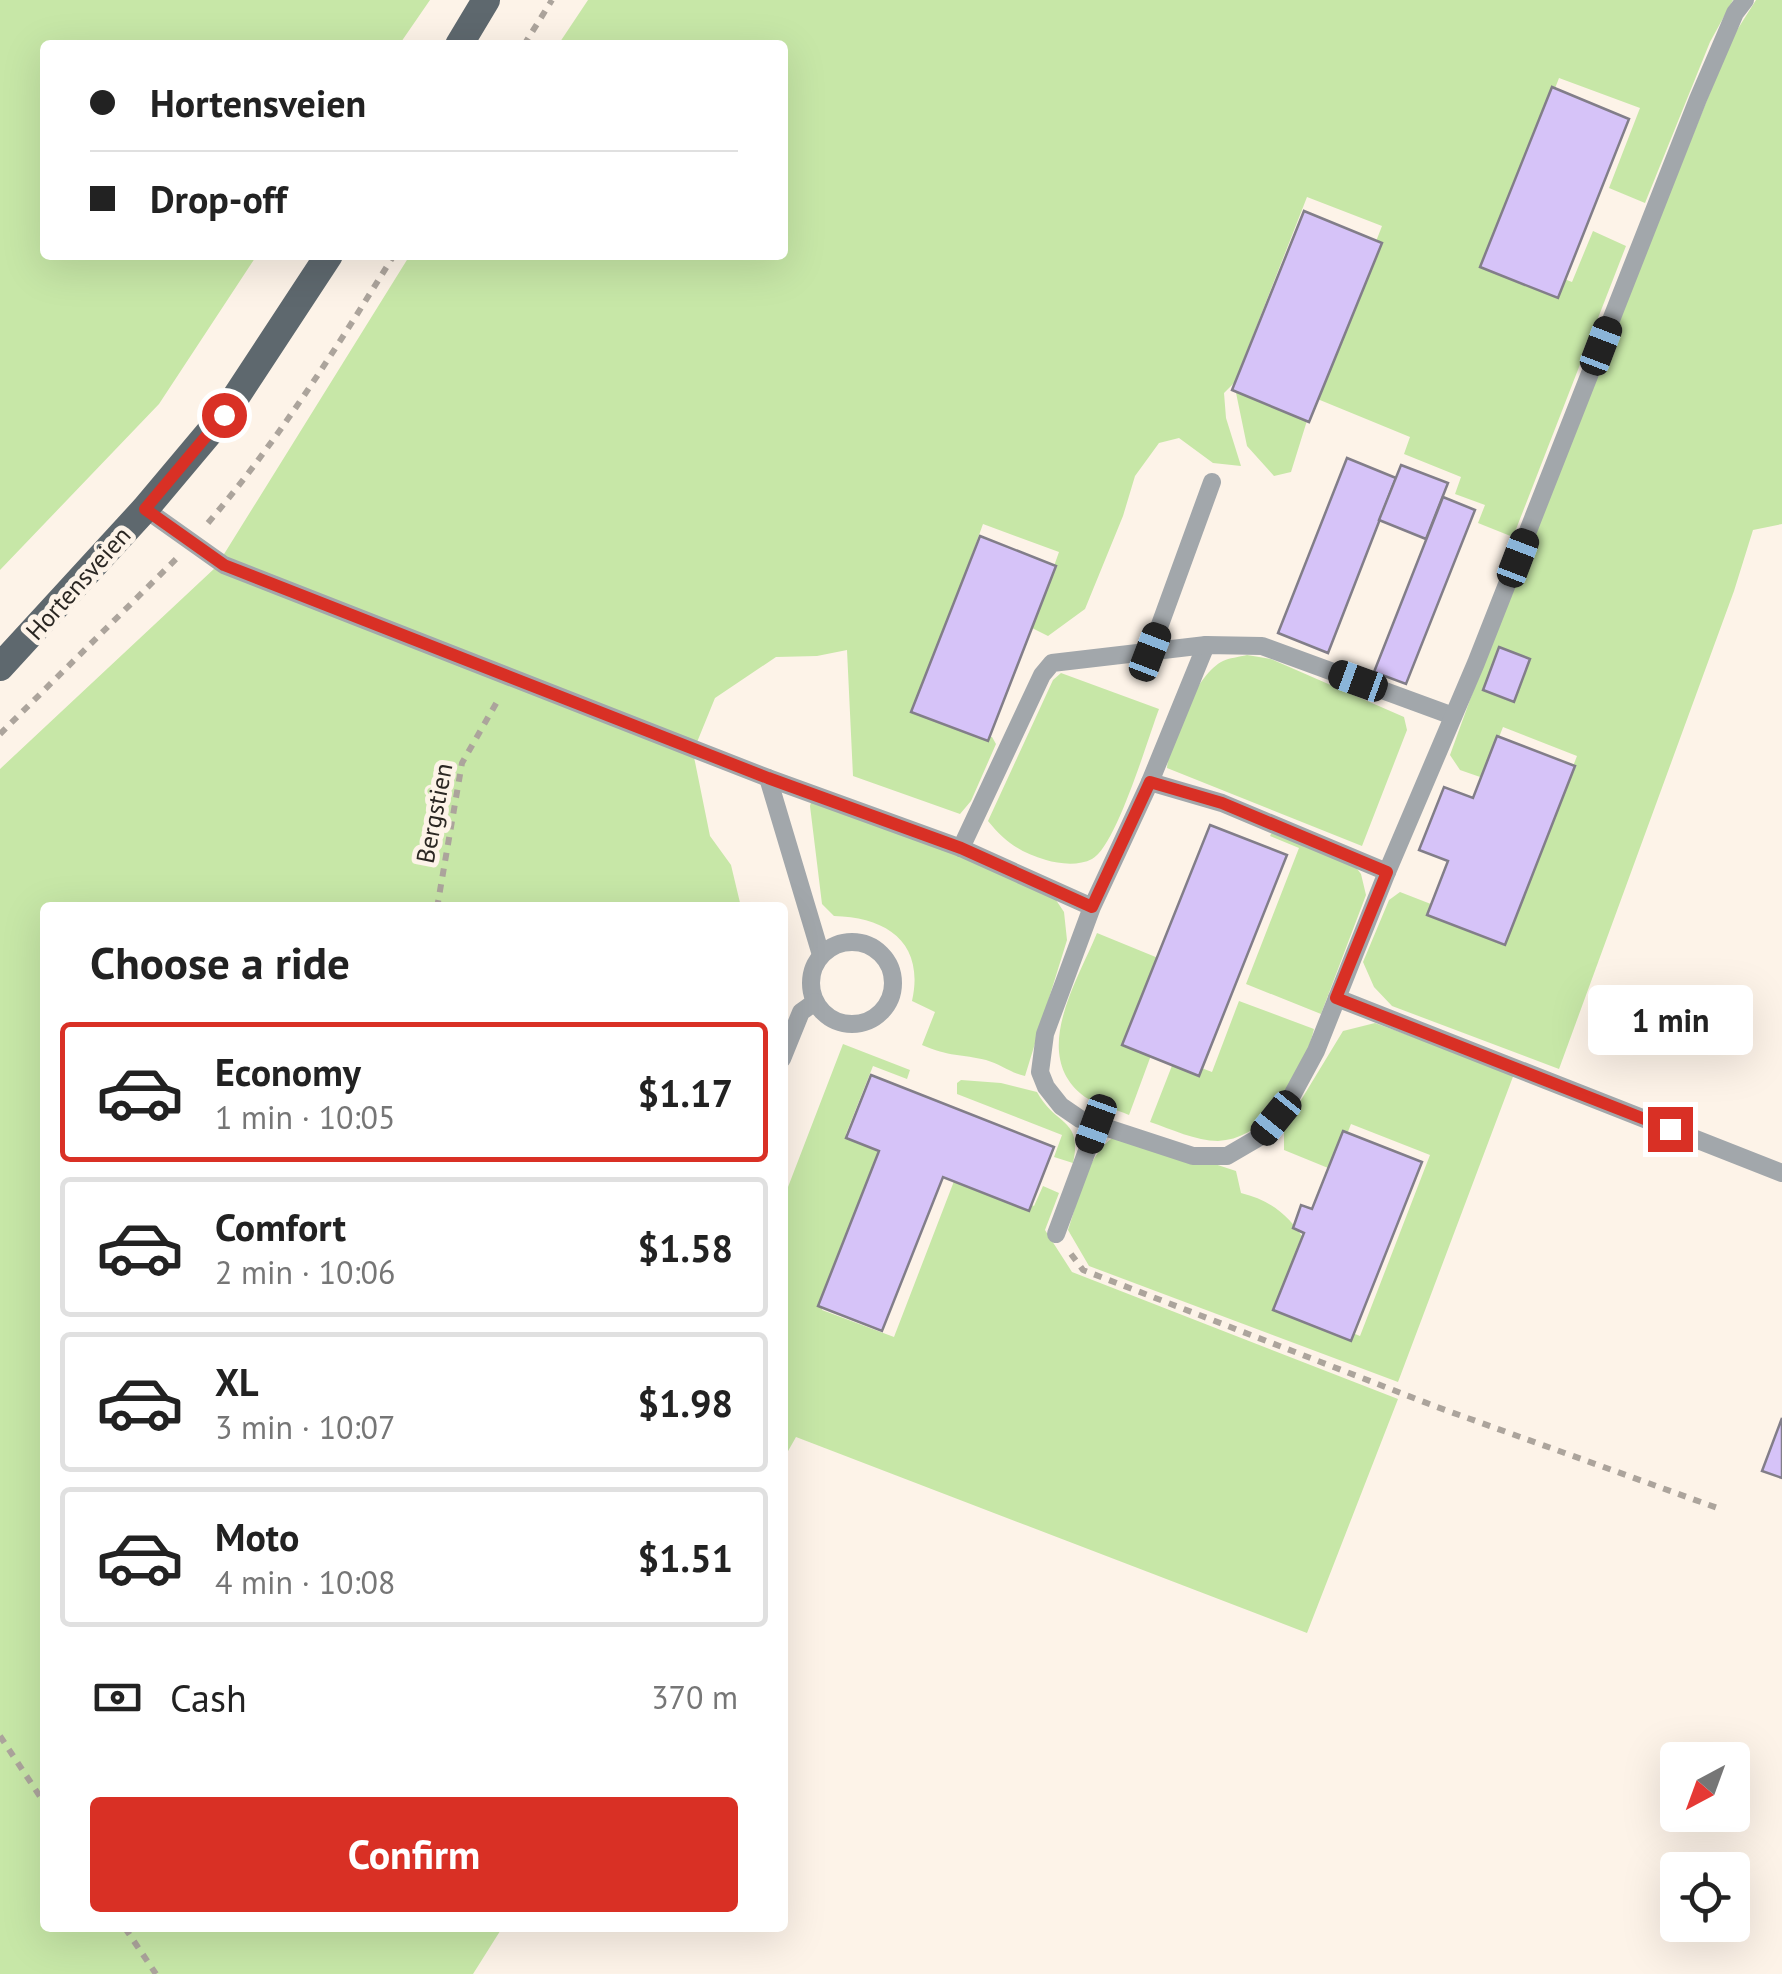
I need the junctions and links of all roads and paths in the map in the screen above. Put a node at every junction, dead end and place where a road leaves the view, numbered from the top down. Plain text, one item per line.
1 (486, 0) edge
2 (552, 0) edge
3 (1745, 0) edge
4 (462, 40) edge
5 (527, 40) edge
6 (326, 260) edge
7 (391, 260) edge
8 (1212, 482) dead end
9 (145, 509) junction
10 (193, 541) junction
11 (1206, 646) junction
12 (1150, 652) junction
13 (0, 667) edge
14 (510, 678) junction
15 (1453, 716) junction
16 (0, 734) edge
17 (768, 778) junction
18 (1150, 782) junction
19 (961, 848) junction
20 (1387, 872) junction
21 (437, 902) edge
22 (1092, 907) junction
23 (821, 955) junction
24 (1336, 998) junction
25 (815, 1002) junction
26 (788, 1044) edge
27 (1096, 1124) junction
28 (1782, 1173) edge
29 (1056, 1234) joint
30 (1723, 1510) dead end
31 (0, 1736) edge
32 (40, 1796) edge
33 (128, 1932) edge
34 (156, 1974) edge

1 - 4 main road
2 - 5 path
3 - 15 lane
6 - 9 main road, Hortensveien
7 - 10 path
8 - 12 lane
9 - 10 lane
9 - 13 main road, Hortensveien
10 - 14 lane
10 - 16 path
11 - 12 lane
11 - 15 lane
11 - 18 lane
12 - 19 lane
14 - 17 lane
14 - 21 path, Bergstien
15 - 20 lane
17 - 19 lane
17 - 23 lane
18 - 20 lane
18 - 22 lane
19 - 22 lane
20 - 24 lane
22 - 27 lane
23 - 25 lane
23 - 25 lane
24 - 27 lane
24 - 28 lane
25 - 26 lane
27 - 29 lane
29 - 30 path
31 - 32 path
33 - 34 path

